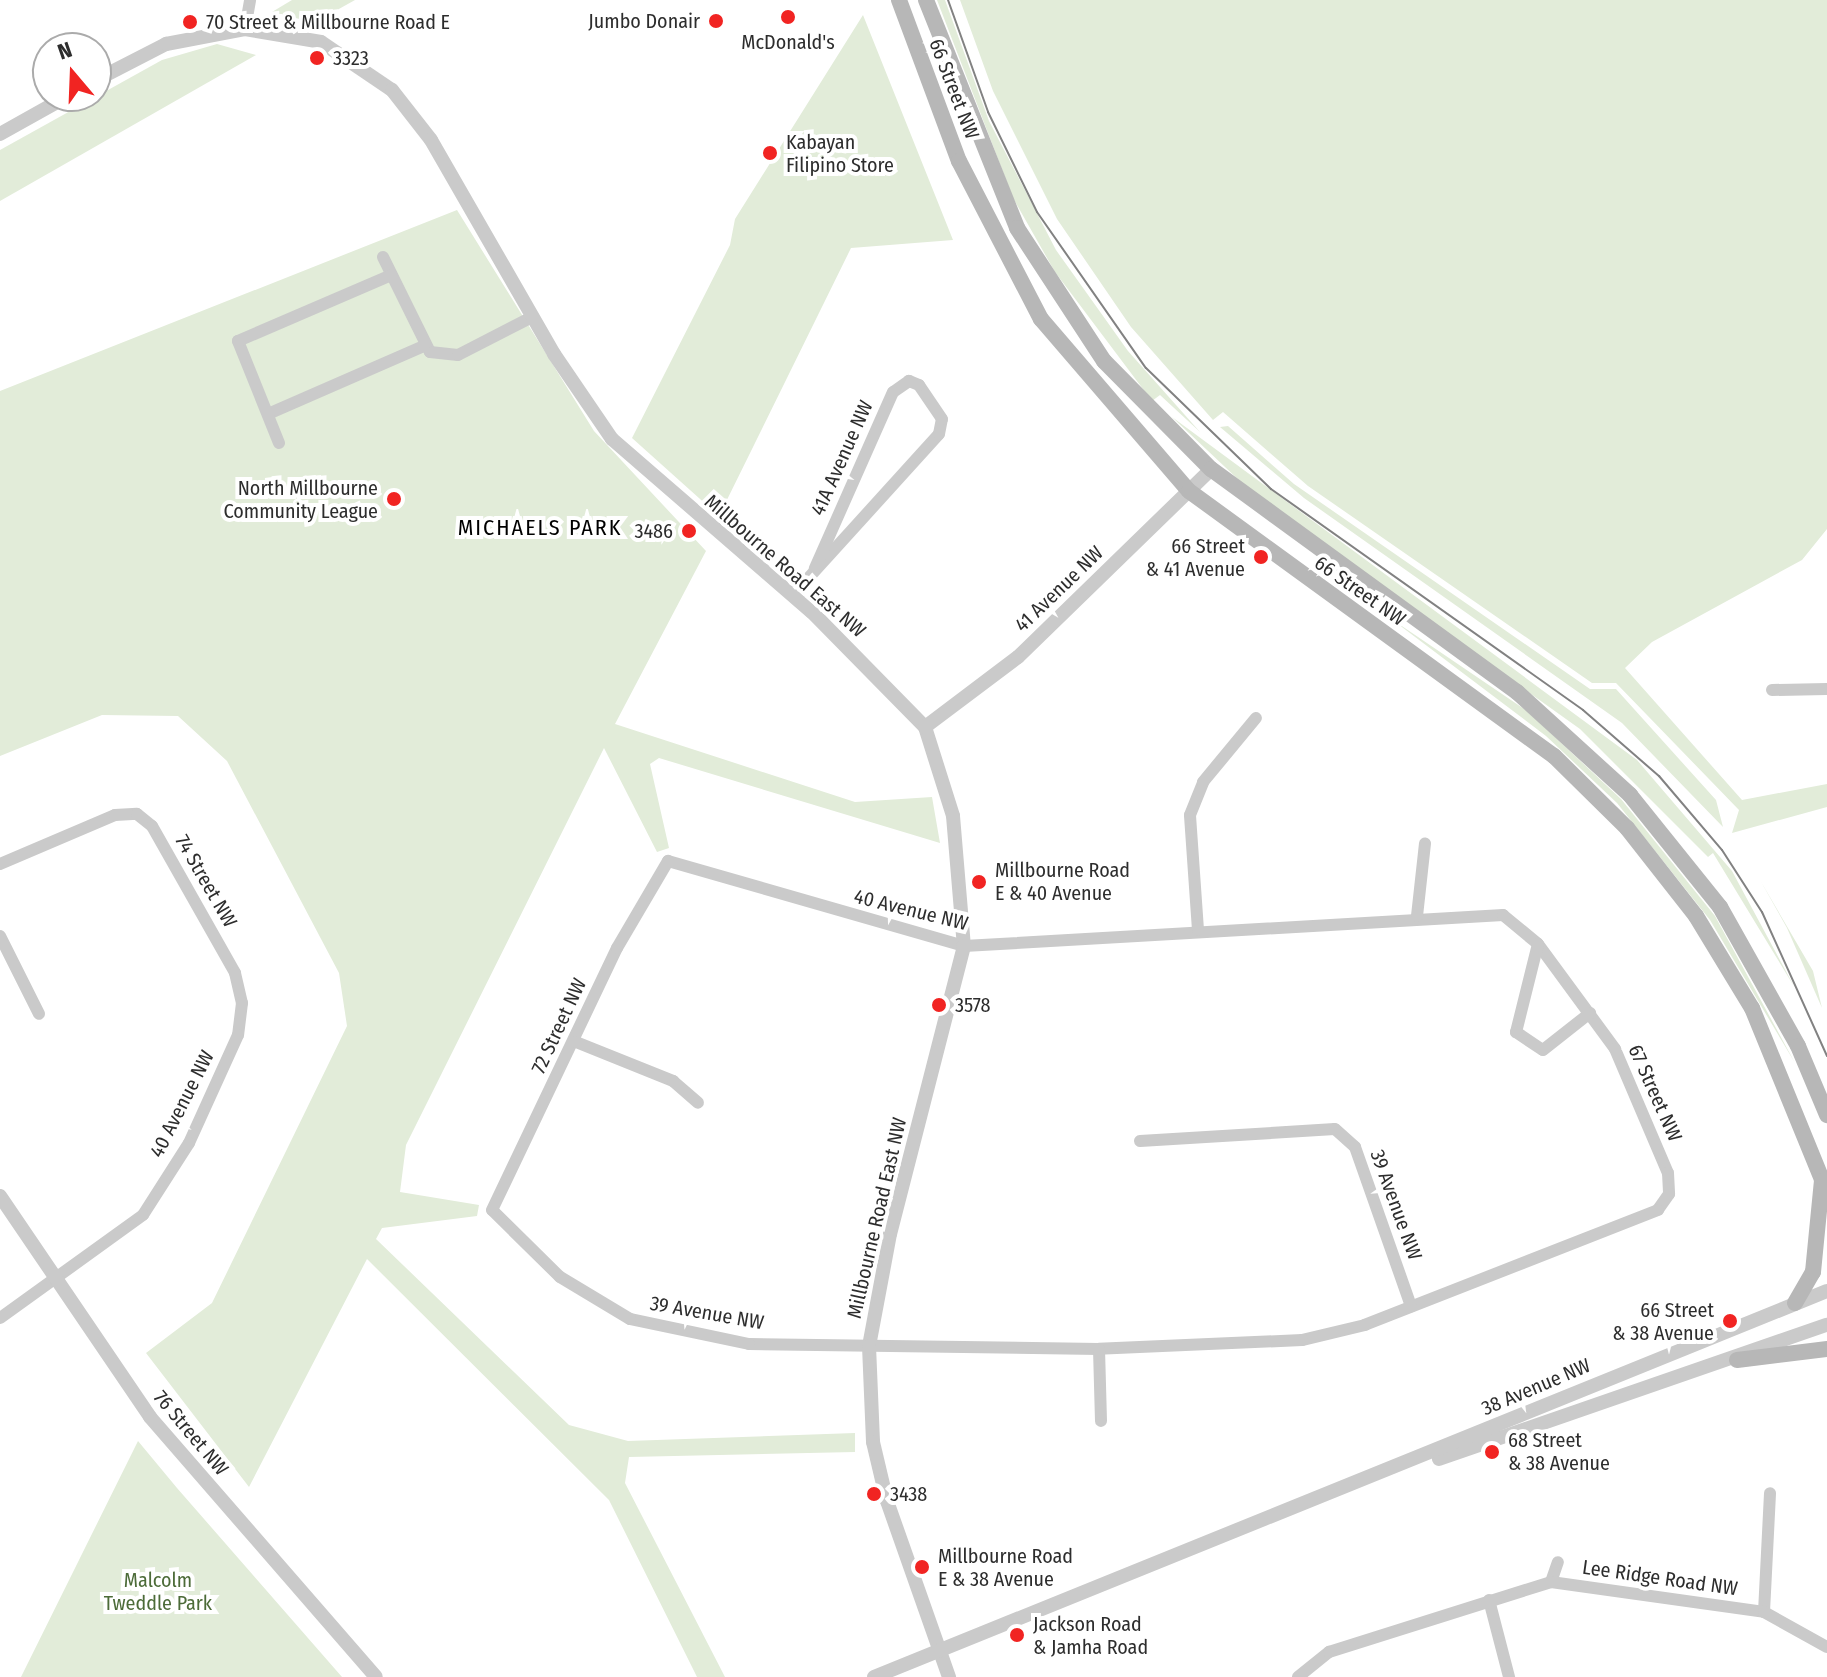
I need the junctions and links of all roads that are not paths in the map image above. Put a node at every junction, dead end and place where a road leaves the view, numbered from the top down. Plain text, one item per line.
1 (250, 0) edge
2 (899, 0) edge
3 (926, 0) edge
4 (245, 29) junction
5 (112, 72) edge
6 (39, 112) edge
7 (0, 134) edge
8 (383, 257) dead end
9 (391, 275) junction
10 (532, 317) junction
11 (424, 346) junction
12 (268, 414) junction
13 (279, 443) dead end
14 (1211, 469) junction
15 (1189, 491) junction
16 (815, 568) junction
17 (793, 595) junction
18 (1827, 689) edge
19 (1772, 690) dead end
20 (1256, 718) dead end
21 (925, 727) junction
22 (1425, 843) dead end
23 (668, 861) joint
24 (0, 864) edge
25 (1417, 916) junction
26 (1522, 929) joint
27 (1198, 930) junction
28 (0, 936) edge
29 (1538, 944) junction
30 (964, 946) junction
31 (235, 973) joint
32 (1590, 1013) junction
33 (39, 1014) dead end
34 (576, 1042) junction
35 (698, 1103) dead end
36 (1827, 1115) edge
37 (1140, 1141) dead end
38 (1825, 1186) edge
39 (1669, 1194) joint
40 (0, 1196) edge
41 (492, 1210) joint
42 (54, 1281) junction
43 (1827, 1291) edge
44 (1795, 1303) junction
45 (1411, 1306) junction
46 (0, 1318) edge
47 (1827, 1325) edge
48 (869, 1346) junction
49 (1099, 1349) junction
50 (1827, 1349) edge
51 (1737, 1360) junction
52 (1101, 1421) dead end
53 (1351, 1488) junction
54 (1770, 1493) dead end
55 (1558, 1562) dead end
56 (1551, 1582) junction
57 (1489, 1600) junction
58 (1764, 1612) junction
59 (1827, 1647) edge
60 (938, 1649) junction
61 (376, 1677) edge
62 (874, 1677) edge
63 (949, 1677) edge
64 (1298, 1677) edge
65 (1509, 1677) edge

1 - 4 street
2 - 15 main road, 66 Street NW
3 - 14 main road, 66 Street NW
4 - 5 street, Millbourne Road East NW
4 - 10 street, Millbourne Road East NW
6 - 7 street
8 - 9 street
9 - 11 street
9 - 12 street
10 - 11 street
10 - 17 street, Millbourne Road East NW
11 - 12 street
12 - 13 street
14 - 15 street, 41 Avenue NW
14 - 36 main road, 66 Street NW
15 - 21 street, 41 Avenue NW
15 - 38 main road, 66 Street NW
16 - 16 street, 41A Avenue NW
16 - 17 street, 41A Avenue NW
17 - 21 street, Millbourne Road East NW
18 - 19 street
20 - 27 street
21 - 30 street, Millbourne Road East NW
22 - 25 street
23 - 30 street, 40 Avenue NW
23 - 34 street, 72 Street NW
24 - 31 street, 74 Street NW
25 - 26 street, 40 Avenue NW
25 - 27 street, 40 Avenue NW
26 - 29 street, 67 Street NW
27 - 30 street, 40 Avenue NW
28 - 33 street
29 - 32 street, 67 Street NW
29 - 32 street
30 - 48 street, Millbourne Road East NW
31 - 42 street, 40 Avenue NW
32 - 39 street, 67 Street NW
34 - 35 street
34 - 41 street, 72 Street NW
37 - 45 street, 39 Avenue NW
38 - 44 main road
39 - 45 street, 39 Avenue NW
40 - 42 street, 76 Street NW
41 - 48 street, 39 Avenue NW
42 - 46 street, 40 Avenue NW
42 - 61 street, 76 Street NW
43 - 44 street, 38 Avenue NW
44 - 53 street, 38 Avenue NW
45 - 49 street, 39 Avenue NW
47 - 51 street, 38 Avenue NW
48 - 49 street, 39 Avenue NW
48 - 60 street, Millbourne Road East NW
49 - 52 street
50 - 51 main road
51 - 53 street, 38 Avenue NW
53 - 60 street, 38 Avenue NW
54 - 58 street, Lee Ridge Road NW
55 - 56 street, Lee Ridge Road NW
56 - 57 street, Lee Ridge Road NW
56 - 58 street, Lee Ridge Road NW
57 - 64 street, Lee Ridge Road NW
57 - 65 street
58 - 59 street, Lee Ridge Road NW
60 - 62 street, 38 Avenue NW
60 - 63 street, Millbourne Road East NW

